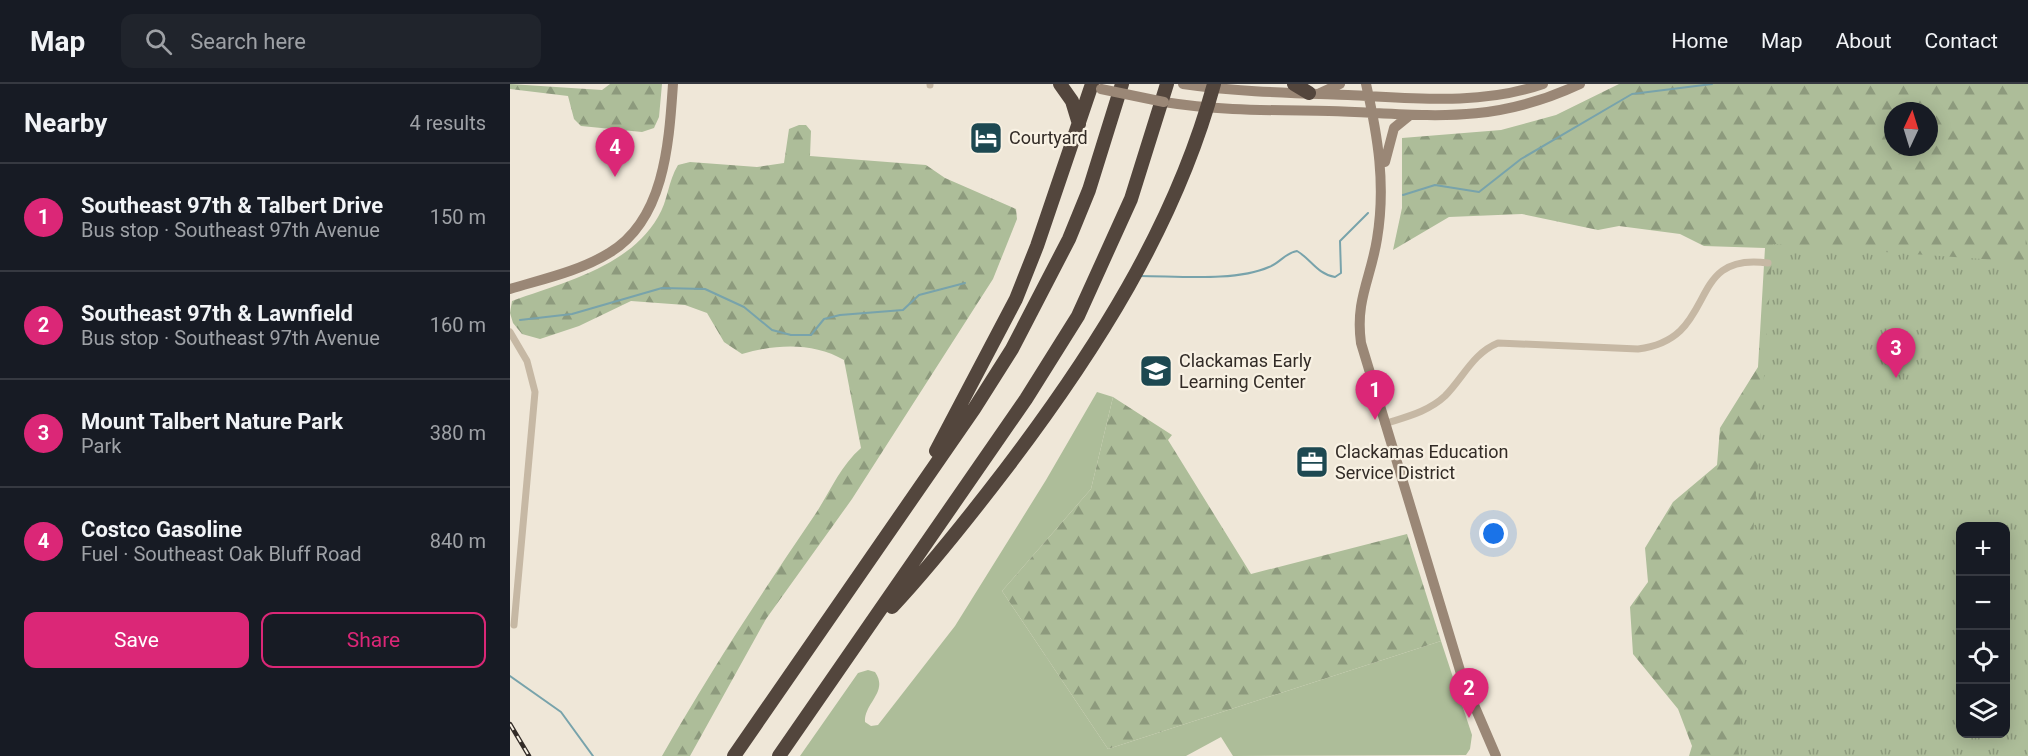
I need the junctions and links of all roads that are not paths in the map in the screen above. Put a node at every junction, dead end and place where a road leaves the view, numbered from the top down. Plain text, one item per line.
1 (673, 84) edge
2 (1060, 84) edge
3 (1122, 84) edge
4 (1167, 84) edge
5 (1294, 84) edge
6 (1340, 84) edge
7 (1366, 84) edge
8 (1543, 84) edge
9 (1580, 84) edge
10 (1187, 85) edge
11 (1092, 86) edge
12 (1213, 86) edge
13 (1313, 94) junction
14 (1369, 96) junction
15 (1208, 108) junction
16 (1373, 113) junction
17 (1410, 115) junction
18 (1079, 124) junction
19 (1383, 177) junction
20 (1768, 263) dead end
21 (510, 289) edge
22 (510, 332) edge
23 (1384, 424) junction
24 (908, 506) junction
25 (514, 625) dead end
26 (860, 641) junction
27 (734, 756) edge
28 (779, 756) edge
29 (1496, 756) edge

1 - 21 street
2 - 18 highway
3 - 24 highway
4 - 26 highway
5 - 13 highway
6 - 13 street
7 - 14 street
8 - 14 street
9 - 17 street
10 - 12 street
11 - 15 street, bridge
11 - 18 highway
12 - 13 street
12 - 15 highway
13 - 14 street
14 - 16 street
15 - 16 street
15 - 26 highway
16 - 17 street
16 - 19 street
17 - 19 street
18 - 24 highway
19 - 23 street
20 - 23 street
22 - 25 street
23 - 29 street
24 - 27 highway
26 - 28 highway

